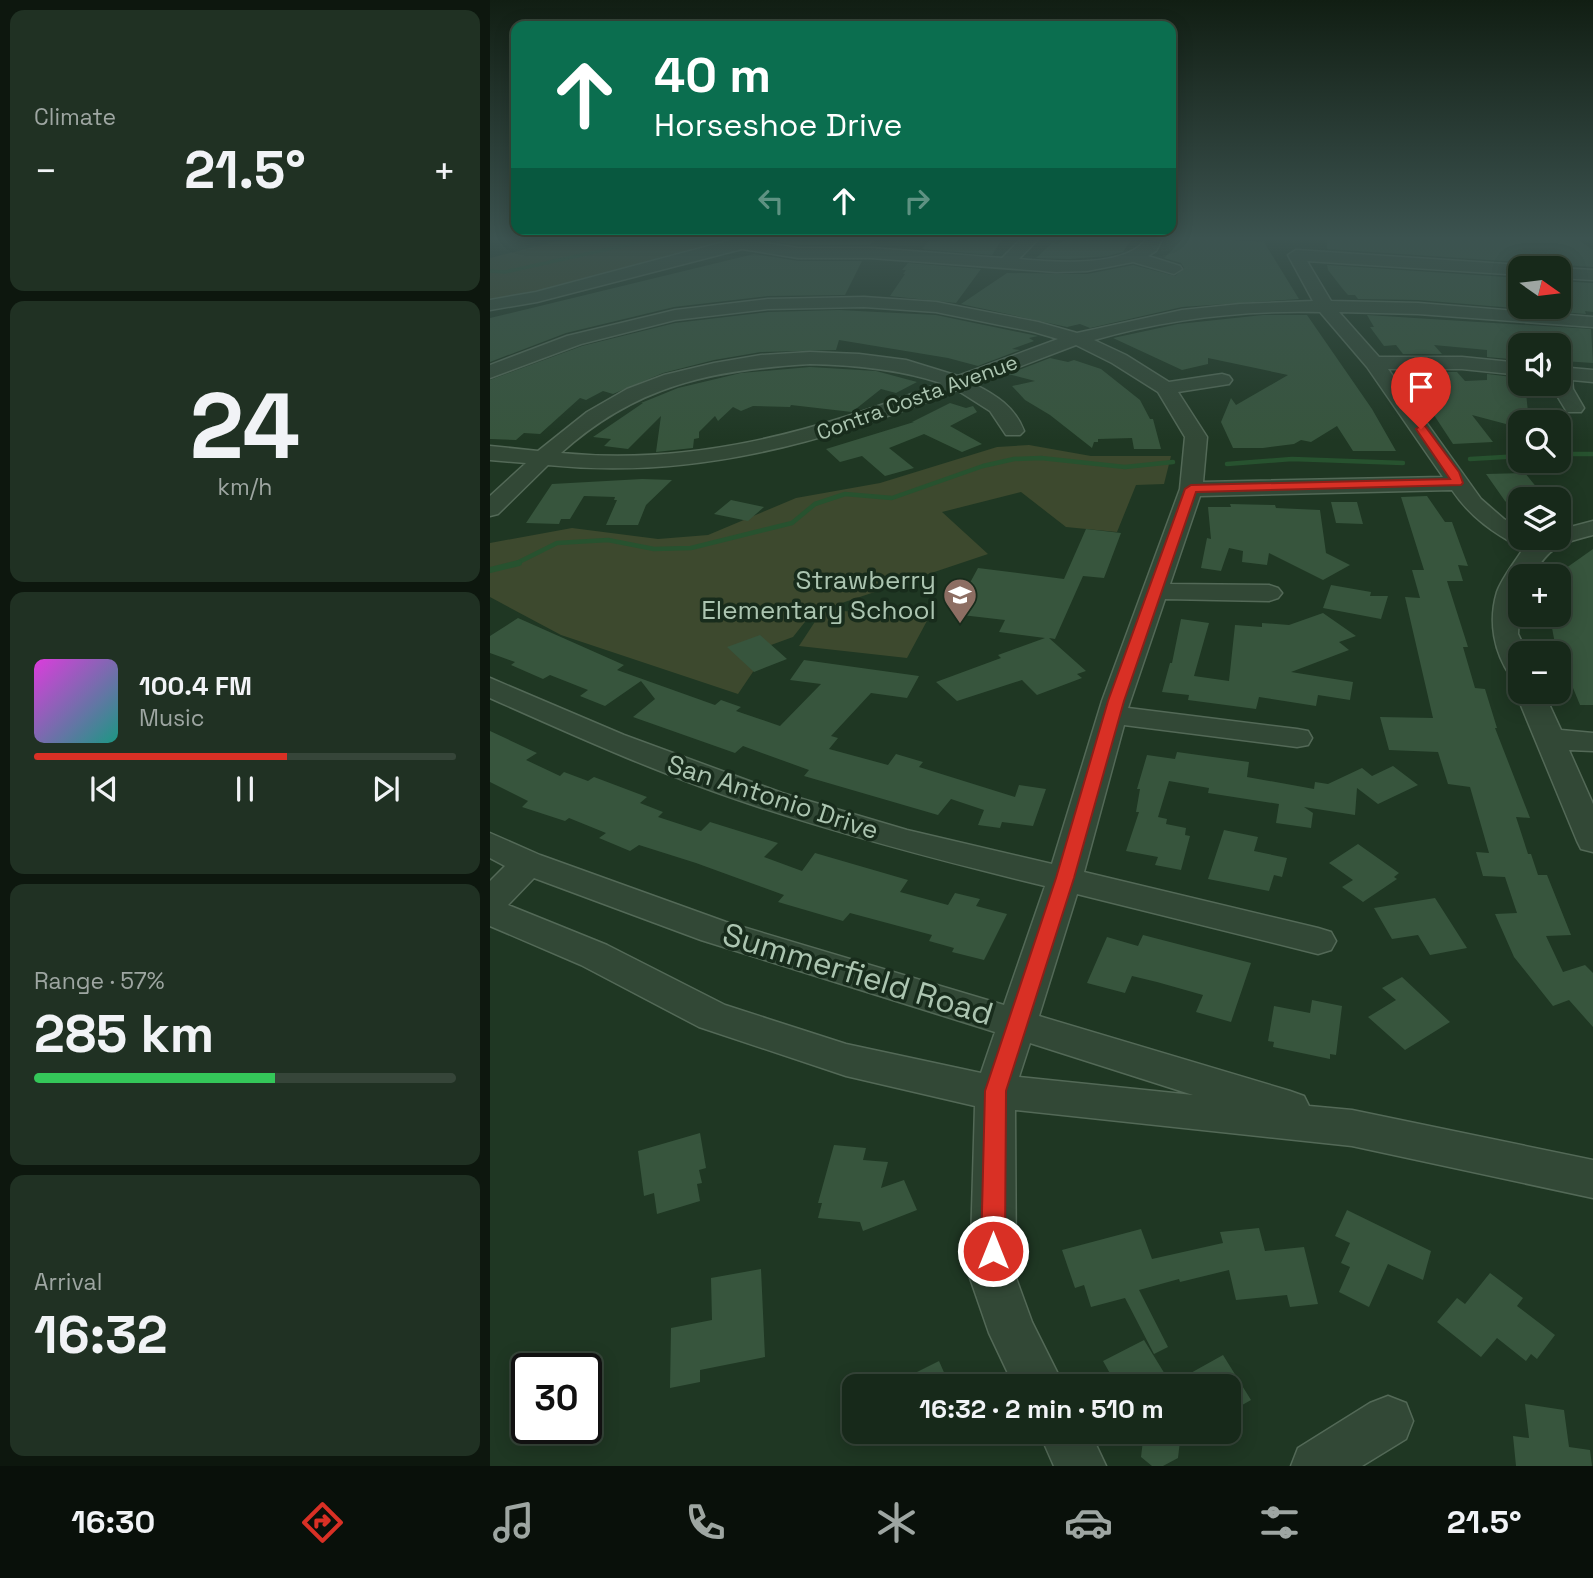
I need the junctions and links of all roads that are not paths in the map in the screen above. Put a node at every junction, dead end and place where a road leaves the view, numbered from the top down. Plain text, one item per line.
1 (765, 304) edge
2 (920, 304) edge
3 (1324, 304) edge
4 (1326, 308) junction
5 (1593, 322) edge
6 (1077, 339) junction
7 (1374, 363) junction
8 (1508, 368) edge
9 (490, 372) edge
10 (1571, 374) edge
11 (1593, 376) edge
12 (1222, 380) dead end
13 (961, 383) junction
14 (1166, 388) junction
15 (1567, 396) edge
16 (1574, 408) dead end
17 (1013, 431) dead end
18 (490, 453) edge
19 (544, 457) junction
20 (1457, 483) junction
21 (1191, 489) junction
22 (490, 509) edge
23 (1508, 527) edge
24 (1593, 528) edge
25 (1571, 534) edge
26 (1544, 550) edge
27 (1153, 591) junction
28 (1269, 593) dead end
29 (1508, 641) edge
30 (490, 687) edge
31 (1535, 704) edge
32 (1112, 715) junction
33 (1297, 738) dead end
34 (1550, 739) junction
35 (1593, 742) edge
36 (1593, 841) edge
37 (490, 844) edge
38 (528, 863) junction
39 (1065, 878) junction
40 (490, 902) edge
41 (490, 912) edge
42 (1318, 941) dead end
43 (1017, 1023) junction
44 (995, 1091) junction
45 (1352, 1128) junction
46 (1593, 1179) edge
47 (1034, 1374) edge
48 (1388, 1421) dead end
49 (1070, 1444) edge
50 (1081, 1466) edge
51 (1316, 1466) edge

1 - 9 street
2 - 6 street
3 - 4 street
4 - 5 street, Contra Costa Avenue
4 - 6 street, Contra Costa Avenue
4 - 7 street
6 - 13 street, Contra Costa Avenue
6 - 14 street
7 - 8 street
7 - 20 street
10 - 11 street
12 - 14 street
13 - 17 street
13 - 19 street, Contra Costa Avenue
13 - 19 street
14 - 21 street
15 - 16 street
18 - 19 street, Contra Costa Avenue
19 - 22 street
20 - 21 street
20 - 23 street
21 - 27 street
24 - 25 street
26 - 29 street
27 - 28 street
27 - 32 street
30 - 39 street, San Antonio Drive
31 - 34 street
32 - 33 street
32 - 39 street
34 - 35 street
34 - 36 street
37 - 38 street, Summerfield Road
38 - 40 street
38 - 43 street, Summerfield Road
39 - 42 street, San Antonio Drive
39 - 43 street
41 - 44 street, Summerfield Road
43 - 44 street
43 - 45 street, Summerfield Road
44 - 45 street, Summerfield Road
44 - 47 street
45 - 46 street, Summerfield Road
48 - 51 street
49 - 50 street

